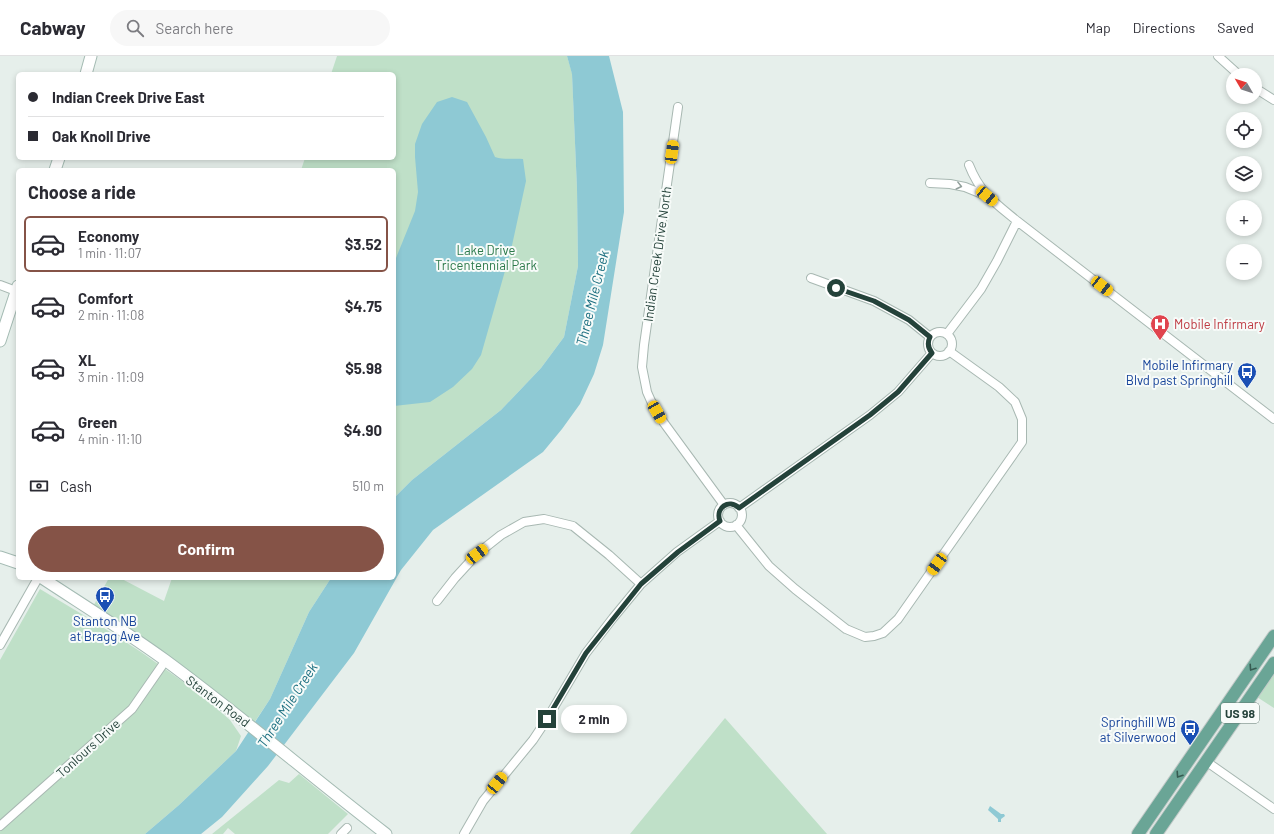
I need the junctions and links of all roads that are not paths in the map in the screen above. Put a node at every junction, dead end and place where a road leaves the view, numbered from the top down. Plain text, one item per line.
1 (92, 56) edge
2 (1218, 56) edge
3 (1231, 68) edge
4 (87, 72) edge
5 (1262, 92) edge
6 (1274, 100) edge
7 (678, 107) dead end
8 (969, 165) dead end
9 (930, 183) dead end
10 (987, 196) junction
11 (1017, 221) junction
12 (811, 278) dead end
13 (0, 285) edge
14 (16, 289) edge
15 (16, 292) edge
16 (947, 334) junction
17 (930, 337) junction
18 (0, 341) edge
19 (949, 351) junction
20 (932, 353) junction
21 (1274, 419) edge
22 (724, 505) junction
23 (739, 508) junction
24 (720, 521) junction
25 (736, 525) junction
26 (0, 557) edge
27 (16, 562) edge
28 (37, 580) edge
29 (45, 580) edge
30 (641, 584) junction
31 (437, 601) dead end
32 (1274, 636) edge
33 (0, 645) edge
34 (166, 660) junction
35 (1274, 663) edge
36 (1207, 762) junction
37 (1274, 809) edge
38 (0, 826) edge
39 (386, 834) edge
40 (464, 834) edge
41 (1138, 834) edge
42 (1156, 834) edge

1 - 4 street
2 - 3 street
5 - 6 street
7 - 22 street, Indian Creek Drive North
8 - 10 street
9 -> 10 street
10 - 11 street
11 - 16 street
11 - 21 street
12 - 17 street
13 - 14 street
15 - 18 street
16 - 17 street
16 - 19 street
17 - 20 street
19 - 20 street
19 - 25 street
20 - 23 street
22 - 23 street
22 - 24 street
23 - 25 street
24 - 25 street
24 - 30 street
26 - 27 street
28 - 33 street
29 - 34 street, Stanton Road
30 - 31 street
30 - 40 street
32 -> 41 main road, US 98
34 - 38 street, Tonlours Drive
34 - 39 street, Stanton Road
35 - 36 main road, US 98
36 - 37 street
36 - 42 main road, US 98

